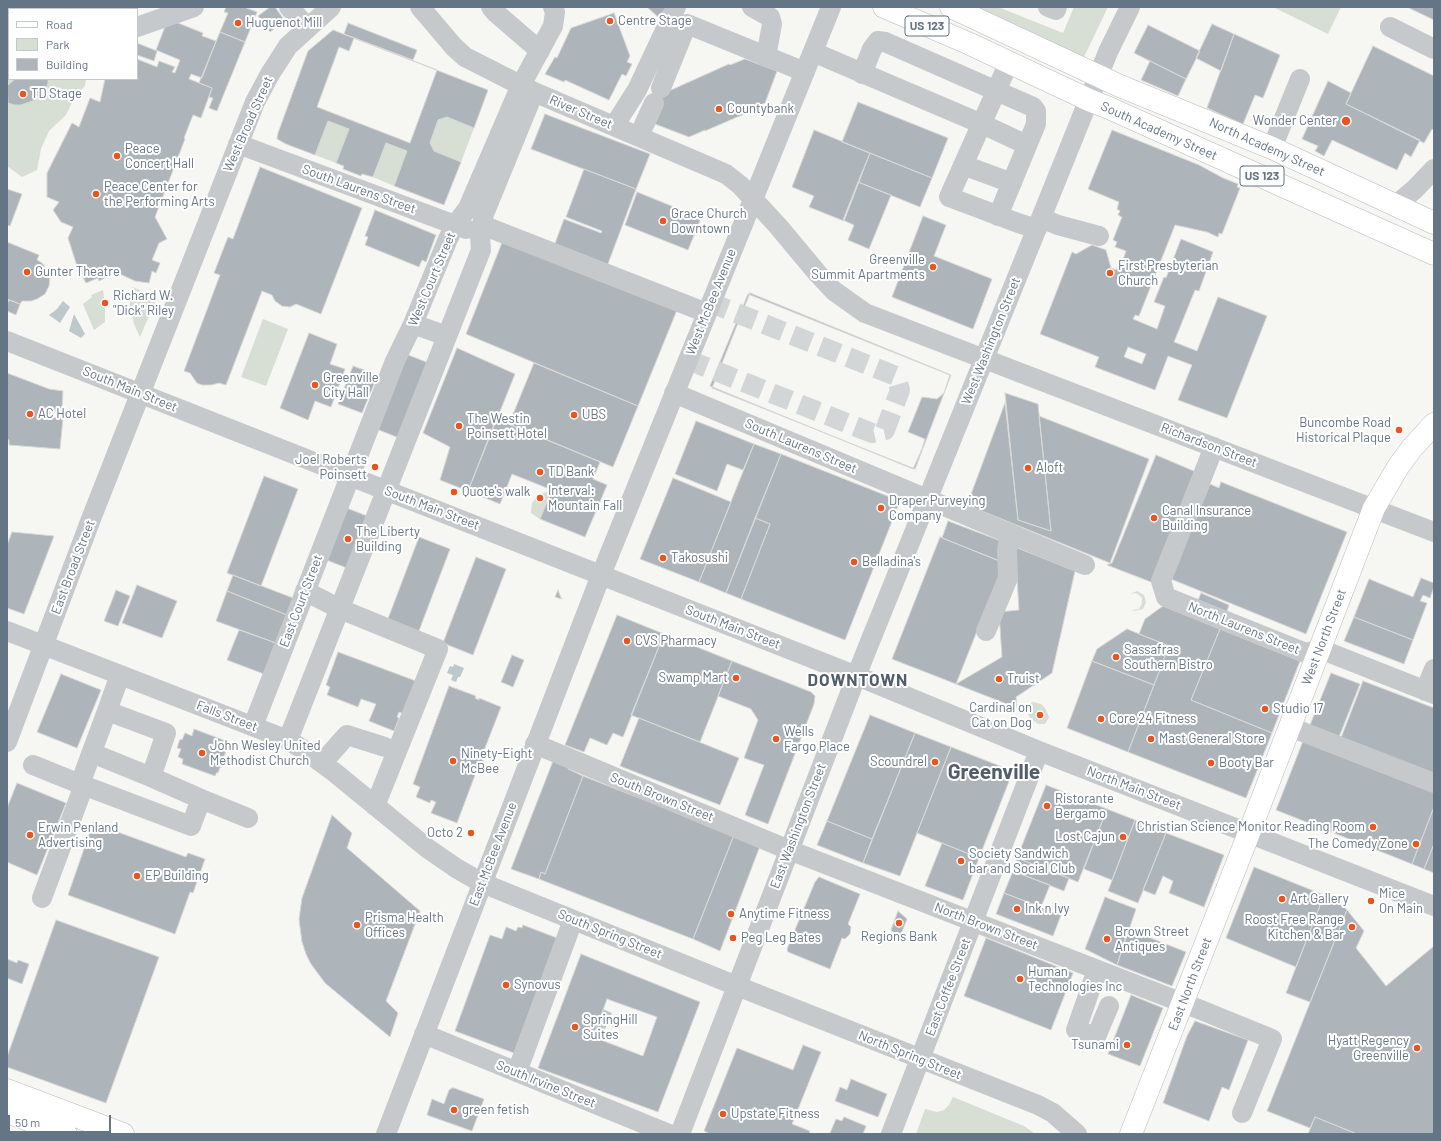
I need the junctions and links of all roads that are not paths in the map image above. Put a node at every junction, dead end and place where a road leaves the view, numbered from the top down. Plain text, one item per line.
1 (194, 7) edge
2 (289, 7) edge
3 (332, 7) edge
4 (420, 7) edge
5 (491, 7) edge
6 (553, 7) edge
7 (752, 7) edge
8 (831, 7) edge
9 (884, 7) edge
10 (951, 7) edge
11 (1048, 7) edge
12 (1057, 7) edge
13 (1130, 7) edge
14 (678, 16) edge
15 (138, 27) edge
16 (1390, 27) dead end
17 (308, 28) junction
18 (1434, 49) edge
19 (540, 51) junction
20 (813, 52) junction
21 (766, 57) junction
22 (1009, 62) junction
23 (804, 72) junction
24 (862, 74) junction
25 (1098, 76) junction
26 (1300, 79) dead end
27 (527, 88) junction
28 (996, 91) junction
29 (1089, 100) junction
30 (982, 124) junction
31 (614, 126) junction
32 (639, 136) junction
33 (238, 144) junction
34 (1027, 145) junction
35 (1272, 148) junction
36 (963, 165) junction
37 (1434, 169) edge
38 (1012, 183) junction
39 (753, 200) junction
40 (1396, 206) junction
41 (998, 216) junction
42 (1039, 223) junction
43 (1434, 223) edge
44 (455, 225) junction
45 (481, 230) junction
46 (1099, 236) dead end
47 (1434, 254) edge
48 (707, 313) junction
49 (413, 324) junction
50 (447, 336) junction
51 (7, 341) edge
52 (984, 359) junction
53 (141, 393) junction
54 (674, 393) junction
55 (1434, 424) edge
56 (1214, 447) junction
57 (350, 476) junction
58 (387, 491) junction
59 (928, 498) junction
60 (1374, 508) junction
61 (1434, 532) edge
62 (1010, 533) junction
63 (1085, 565) dead end
64 (601, 575) junction
65 (305, 591) junction
66 (340, 609) junction
67 (986, 631) dead end
68 (7, 632) edge
69 (44, 646) junction
70 (1320, 650) junction
71 (1434, 669) edge
72 (120, 675) junction
73 (857, 676) junction
74 (1430, 692) edge
75 (14, 701) edge
76 (107, 711) junction
77 (253, 726) junction
78 (1290, 727) junction
79 (8, 737) edge
80 (288, 740) junction
81 (535, 744) junction
82 (385, 747) dead end
83 (1039, 751) junction
84 (92, 753) junction
85 (322, 763) junction
86 (33, 765) dead end
87 (151, 777) junction
88 (1434, 783) edge
89 (82, 784) junction
90 (201, 799) junction
91 (375, 806) junction
92 (248, 818) dead end
93 (1249, 834) junction
94 (789, 850) junction
95 (482, 883) junction
96 (42, 898) dead end
97 (1434, 906) edge
98 (573, 920) junction
99 (973, 922) junction
100 (1097, 970) junction
101 (737, 986) junction
102 (1183, 1003) junction
103 (1109, 1006) dead end
104 (424, 1034) junction
105 (920, 1059) junction
106 (517, 1072) junction
107 (7, 1090) edge
108 (7, 1112) edge
109 (1242, 1113) dead end
110 (66, 1134) edge
111 (123, 1134) edge
112 (386, 1134) edge
113 (668, 1134) edge
114 (680, 1134) edge
115 (891, 1134) edge
116 (1076, 1134) edge
117 (1131, 1134) edge

1 - 15 street
2 - 17 street
3 - 17 street, West Broad Street
4 - 27 street, River Street
5 - 19 street
6 - 19 street
7 - 21 street
8 - 20 street, West McBee Avenue
9 - 22 main road, South Academy Street / US 123
10 - 25 main road, US 123
11 - 12 street
13 - 25 street, West Washington Street
14 - 21 street
14 - 31 street
14 - 32 street
16 - 18 street
17 - 33 street, West Broad Street
19 - 27 street
20 - 23 street, West McBee Avenue
20 - 24 street
21 - 23 street
22 - 28 street
22 - 29 main road, South Academy Street / US 123
23 - 39 street, West McBee Avenue
24 - 28 street
24 - 30 street
25 - 29 street, West Washington Street
25 - 35 main road, North Academy Street / US 123
26 - 35 street
27 - 31 street, River Street
27 - 44 street, West Court Street
27 - 45 street
28 - 30 street
28 - 34 street
29 - 42 street, West Washington Street
29 - 47 main road, South Academy Street / US 123
30 - 34 street
30 - 36 street
31 - 32 street, River Street
32 - 39 street, River Street
33 - 44 street, South Laurens Street
33 - 53 street, West Broad Street
34 - 38 street
35 - 40 main road, North Academy Street / US 123
36 - 38 street
36 - 41 street
37 - 40 street
38 - 41 street
39 - 48 street, West McBee Avenue
39 - 52 street, Richardson Street
40 - 43 main road, North Academy Street / US 123
41 - 42 street
42 - 46 street
42 - 52 street, West Washington Street
44 - 45 street, South Laurens Street
44 - 49 street, West Court Street
45 - 48 street, South Laurens Street
45 - 50 street
48 - 54 street, West McBee Avenue
49 - 50 street
49 - 57 street, West Court Street
50 - 58 street
51 - 53 street, South Main Street
52 - 56 street, Richardson Street
52 - 59 street, West Washington Street
53 - 57 street, South Main Street
53 - 69 street, East Broad Street
54 - 59 street, South Laurens Street
54 - 64 street, West McBee Avenue
55 - 60 main road, West North Street
56 - 60 street, Richardson Street
56 - 70 street, North Laurens Street
57 - 58 street, South Main Street
57 - 65 street, East Court Street
58 - 64 street, South Main Street
58 - 66 street
59 - 62 street
59 - 73 street, West Washington Street
60 - 61 street, Richardson Street
60 - 70 main road, West North Street
62 - 63 street
62 - 67 street
64 - 73 street, South Main Street
64 - 81 street, East McBee Avenue
65 - 66 street
65 - 77 street, East Court Street
66 - 80 street
66 - 91 street
68 - 69 street, Falls Street
69 - 72 street, Falls Street
69 - 75 street, East Broad Street
70 - 74 street, North Laurens Street
70 - 78 main road, West North Street
71 - 74 street
72 - 76 street
72 - 77 street, Falls Street
73 - 83 street, North Main Street
73 - 94 street, East Washington Street
75 - 79 street, East Broad Street
76 - 84 street
76 - 87 street
77 - 80 street, Falls Street
78 - 88 street
78 - 93 main road, West North Street
80 - 85 street, Falls Street
81 - 94 street, South Brown Street
81 - 95 street, East McBee Avenue
82 - 85 street
83 - 93 street, North Main Street
83 - 99 street, East Coffee Street
84 - 87 street
84 - 89 street
85 - 91 street, Falls Street
86 - 89 street
87 - 90 street
89 - 90 street
89 - 96 street
90 - 92 street
91 - 95 street, Falls Street
93 - 97 street, North Main Street
93 - 102 main road, East North Street
94 - 99 street, North Brown Street
94 - 101 street, East Washington Street
95 - 98 street, South Spring Street
95 - 104 street, East McBee Avenue
98 - 101 street, South Spring Street
98 - 106 street
99 - 100 street, North Brown Street
99 - 105 street, East Coffee Street
100 - 102 street, North Brown Street
100 - 103 street
101 - 105 street, North Spring Street
101 - 114 street, East Washington Street
102 - 109 street, North Brown Street
102 - 117 main road, East North Street
104 - 106 street, South Irvine Street
104 - 112 street, East McBee Avenue
105 - 115 street, East Coffee Street
105 - 116 street, North Spring Street
106 - 113 street, South Irvine Street
107 - 111 main road
108 - 110 main road

